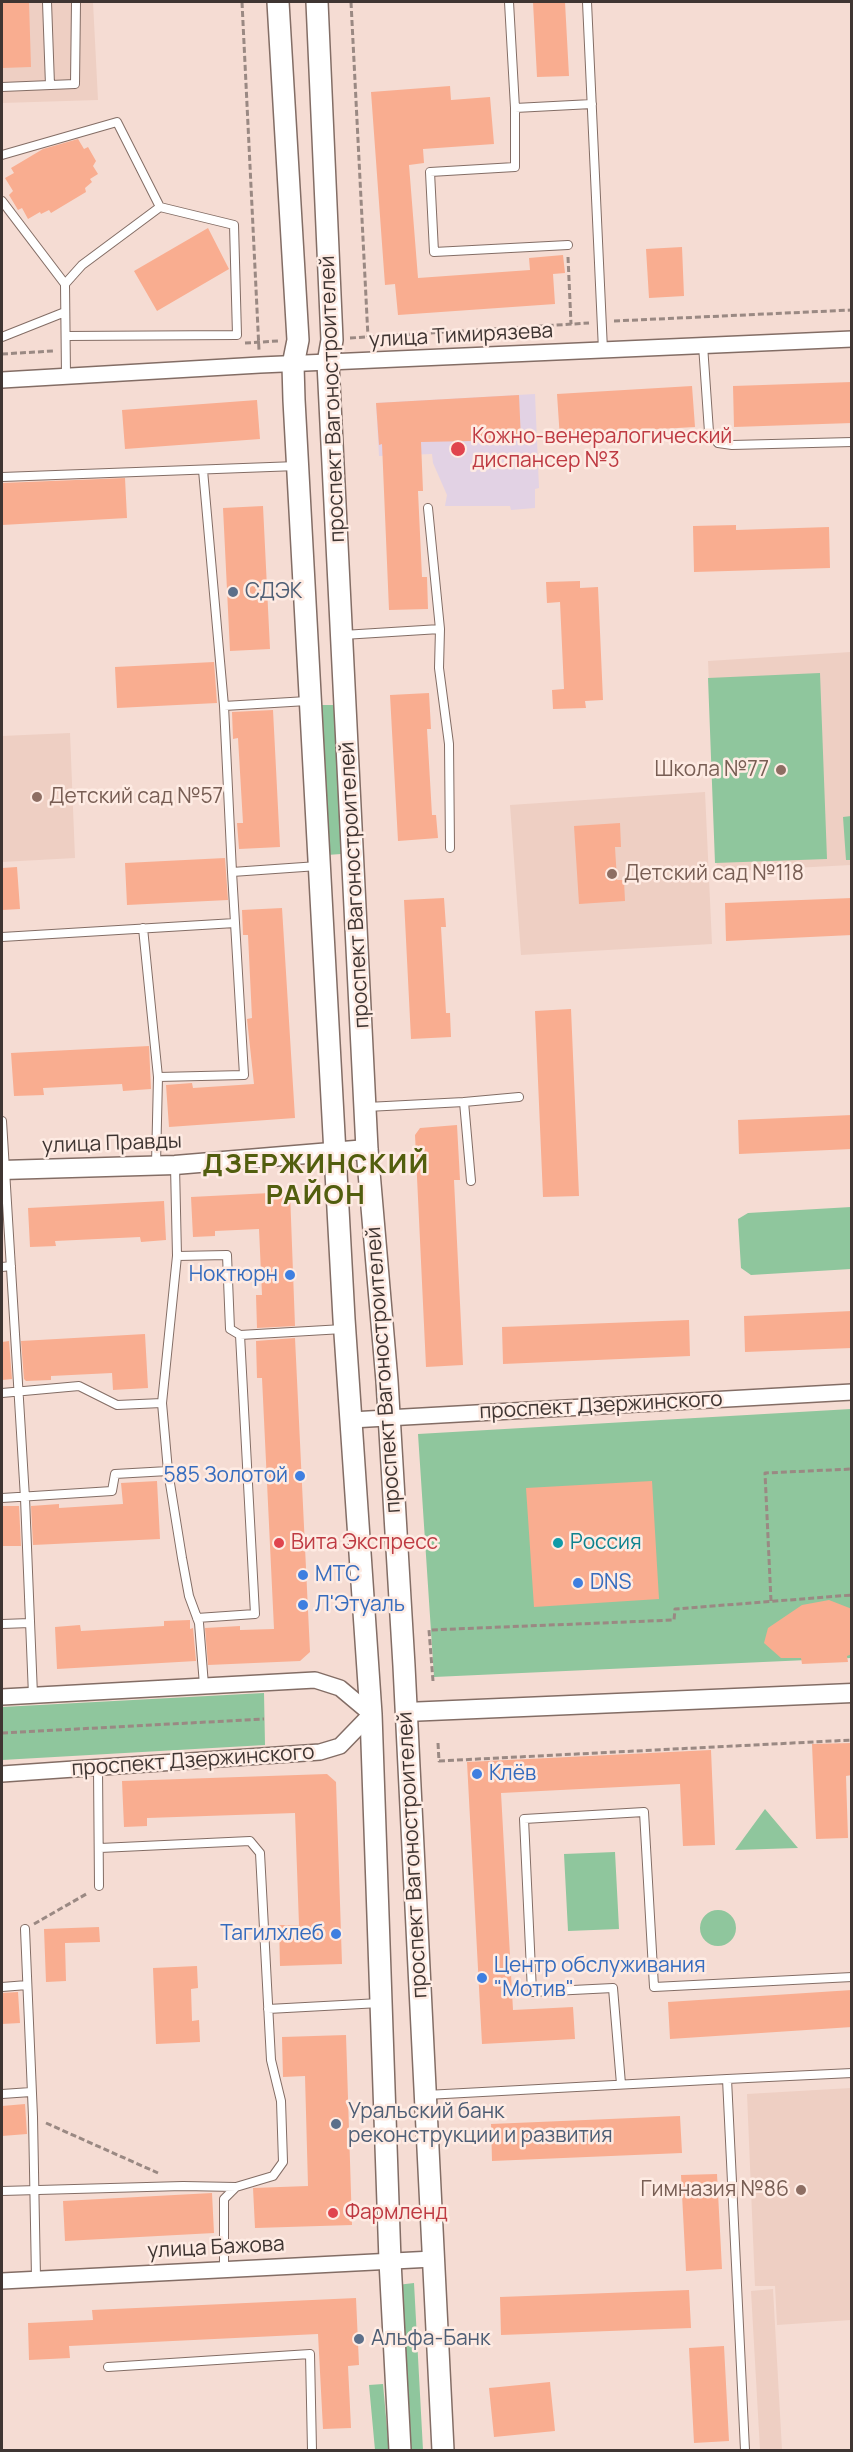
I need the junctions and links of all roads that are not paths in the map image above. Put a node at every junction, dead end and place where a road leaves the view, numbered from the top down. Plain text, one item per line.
1 (47, 2) edge
2 (76, 2) edge
3 (278, 2) edge
4 (317, 2) edge
5 (508, 2) edge
6 (586, 2) edge
7 (50, 85) junction
8 (2, 87) edge
9 (592, 104) junction
10 (515, 108) junction
11 (2, 155) edge
12 (2, 201) edge
13 (160, 207) junction
14 (568, 245) road end
15 (65, 284) junction
16 (65, 312) junction
17 (66, 336) junction
18 (2, 337) edge
19 (852, 339) edge
20 (703, 345) junction
21 (603, 350) junction
22 (328, 363) junction
23 (293, 365) junction
24 (66, 376) junction
25 (2, 380) edge
26 (852, 442) edge
27 (299, 466) junction
28 (203, 470) junction
29 (2, 477) edge
30 (428, 508) dead end
31 (440, 629) junction
32 (341, 635) junction
33 (310, 701) junction
34 (224, 706) junction
35 (450, 848) dead end
36 (319, 866) junction
37 (232, 872) junction
38 (235, 923) junction
39 (143, 928) junction
40 (2, 937) edge
41 (158, 1077) junction
42 (519, 1097) dead end
43 (464, 1102) junction
44 (367, 1107) junction
45 (2, 1120) edge
46 (367, 1149) junction
47 (335, 1152) junction
48 (156, 1165) junction
49 (175, 1165) junction
50 (3, 1170) edge
51 (471, 1182) dead end
52 (177, 1256) junction
53 (2, 1266) edge
54 (11, 1266) junction
55 (345, 1329) junction
56 (240, 1335) junction
57 (17, 1392) junction
58 (852, 1392) edge
59 (2, 1393) edge
60 (162, 1403) junction
61 (388, 1416) junction
62 (351, 1420) junction
63 (168, 1471) junction
64 (2, 1498) edge
65 (25, 1498) junction
66 (197, 1618) junction
67 (30, 1623) junction
68 (2, 1624) edge
69 (204, 1685) junction
70 (852, 1694) edge
71 (33, 1695) junction
72 (2, 1697) edge
73 (406, 1712) junction
74 (371, 1714) junction
75 (98, 1769) junction
76 (2, 1774) edge
77 (100, 1848) junction
78 (99, 1886) road end
79 (25, 1929) road end
80 (852, 1977) edge
81 (27, 1985) junction
82 (2, 1987) edge
83 (381, 2003) junction
84 (268, 2009) junction
85 (852, 2073) edge
86 (727, 2079) junction
87 (621, 2084) junction
88 (31, 2092) junction
89 (2, 2094) edge
90 (425, 2095) junction
91 (236, 2187) junction
92 (35, 2189) junction
93 (2, 2191) edge
94 (433, 2259) junction
95 (390, 2261) junction
96 (224, 2269) junction
97 (36, 2278) junction
98 (2, 2281) edge
99 (108, 2367) dead end
100 (312, 2451) edge
101 (400, 2451) edge
102 (443, 2451) edge
103 (745, 2451) edge

1 - 7 lane
2 - 7 lane
3 - 23 main road, проспект Вагоностроителей
4 - 22 main road, проспект Вагоностроителей
5 - 10 lane
6 - 9 lane
7 - 8 lane
9 - 10 lane
9 - 21 lane
10 - 14 lane
11 - 13 lane
12 - 15 lane
13 - 15 lane
13 - 17 lane
15 - 16 lane
16 - 17 lane
16 - 18 lane
17 - 24 lane
19 - 20 street, улица Тимирязева
20 - 21 street, улица Тимирязева
20 - 26 lane
21 - 22 street, улица Тимирязева
22 - 23 street, улица Тимирязева
22 - 32 main road, проспект Вагоностроителей
23 - 24 street, улица Тимирязева
23 - 27 main road, проспект Вагоностроителей
24 - 25 street, улица Тимирязева
27 - 28 lane
27 - 33 main road, проспект Вагоностроителей
28 - 29 lane
28 - 34 lane
30 - 31 lane
31 - 32 lane
31 - 35 lane
32 - 44 main road, проспект Вагоностроителей
33 - 34 lane
33 - 36 main road, проспект Вагоностроителей
34 - 37 lane
36 - 37 lane
36 - 47 main road, проспект Вагоностроителей
37 - 38 lane
38 - 39 lane
38 - 41 lane
39 - 40 lane
39 - 41 lane
41 - 48 lane
42 - 43 lane
43 - 44 lane
43 - 51 lane
44 - 46 main road, проспект Вагоностроителей
45 - 50 lane
46 - 47 street, улица Правды
46 - 61 main road, проспект Вагоностроителей
47 - 49 street, улица Правды
47 - 55 main road, проспект Вагоностроителей
48 - 49 street, улица Правды
48 - 50 street, улица Правды
49 - 52 lane
50 - 54 lane
52 - 56 lane
52 - 60 lane
53 - 54 lane
54 - 57 lane
55 - 56 lane
55 - 62 main road, проспект Вагоностроителей
56 - 66 lane
57 - 59 lane
57 - 60 lane
57 - 65 lane
58 - 61 street, проспект Дзержинского
60 - 63 lane
61 - 62 street, проспект Дзержинского
61 - 73 main road, проспект Вагоностроителей
62 - 74 main road, проспект Вагоностроителей
63 - 65 lane
63 - 66 lane
64 - 65 lane
65 - 67 lane
66 - 69 lane
67 - 68 lane
67 - 71 lane
69 - 71 street
69 - 74 street
70 - 73 street
71 - 72 street
73 - 74 main road
73 - 90 main road, проспект Вагоностроителей
74 - 75 street, проспект Дзержинского
74 - 83 main road, проспект Вагоностроителей
75 - 76 street, проспект Дзержинского
75 - 77 lane
77 - 78 lane
77 - 84 lane
79 - 81 lane
80 - 87 lane
81 - 82 lane
81 - 88 lane
83 - 84 lane
83 - 95 main road, проспект Вагоностроителей
84 - 91 lane
85 - 86 lane
86 - 87 lane
86 - 103 lane
87 - 90 lane
88 - 89 lane
88 - 92 lane
90 - 94 main road, проспект Вагоностроителей
91 - 92 lane
91 - 96 lane
92 - 93 lane
92 - 97 lane
94 - 95 street, улица Бажова
94 - 102 main road, проспект Вагоностроителей
95 - 96 street, улица Бажова
95 - 101 main road, проспект Вагоностроителей
96 - 97 street, улица Бажова
97 - 98 street, улица Бажова
99 - 100 lane

